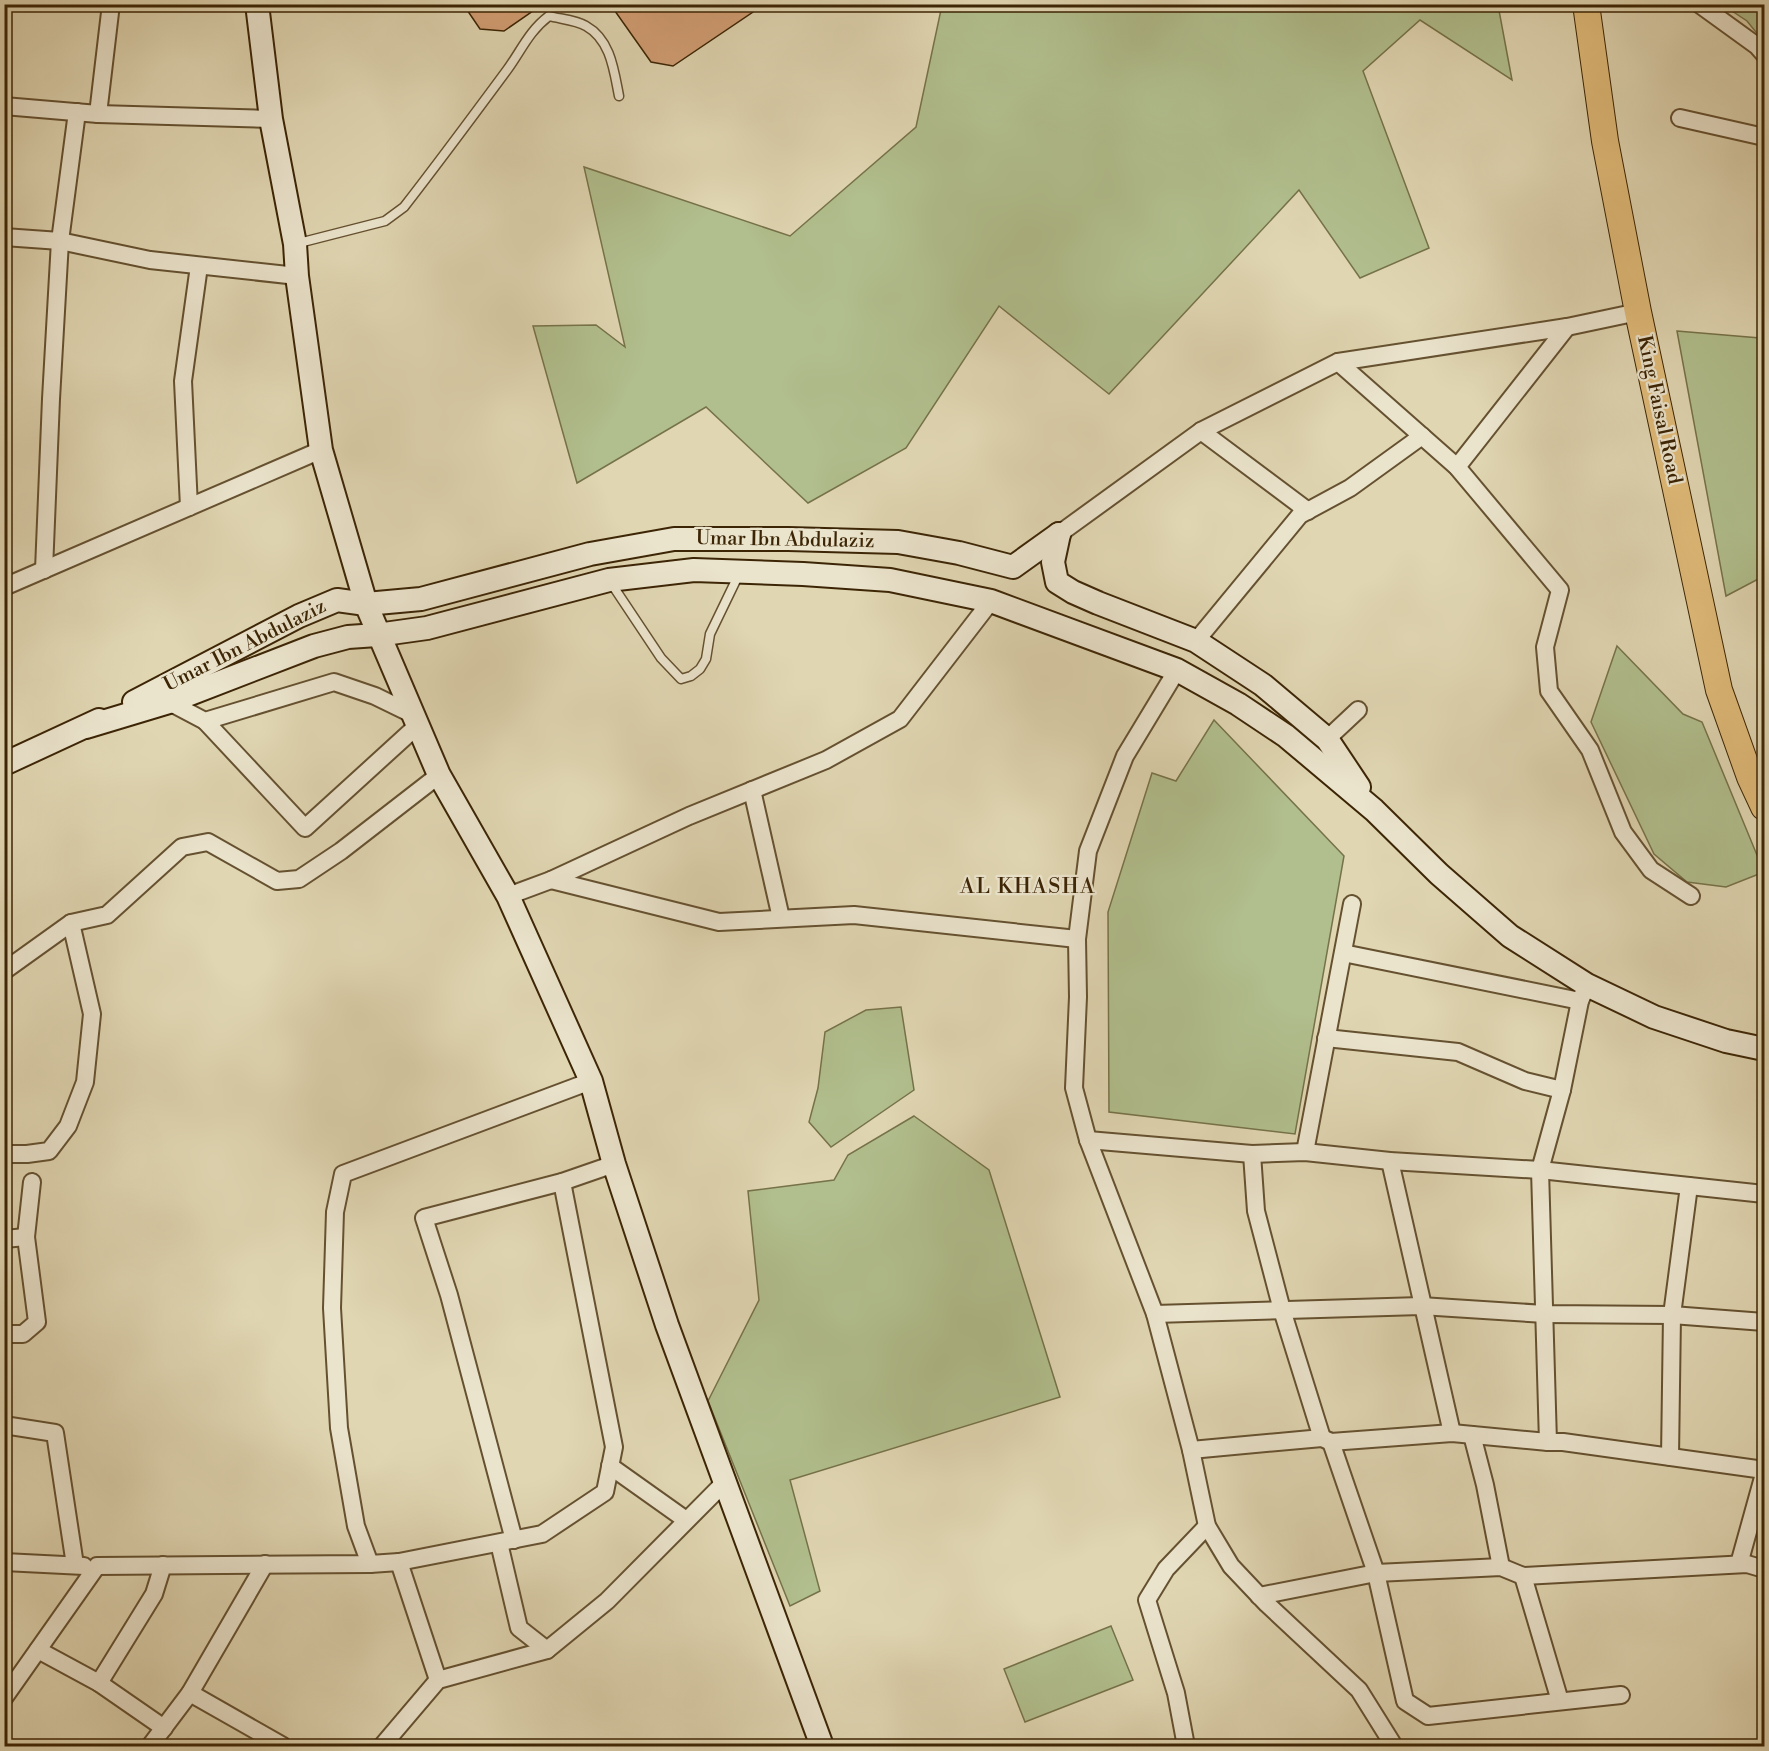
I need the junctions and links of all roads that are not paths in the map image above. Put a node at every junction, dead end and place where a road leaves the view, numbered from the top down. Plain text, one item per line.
1 (111, 4) edge
2 (257, 4) edge
3 (1586, 4) edge
4 (1699, 4) edge
5 (1764, 54) edge
6 (619, 96) dead end
7 (4, 106) edge
8 (77, 112) junction
9 (98, 114) junction
10 (1680, 118) dead end
11 (271, 119) junction
12 (1764, 137) edge
13 (4, 237) edge
14 (60, 241) junction
15 (295, 244) junction
16 (199, 266) junction
17 (297, 276) junction
18 (1638, 312) junction
19 (1567, 327) junction
20 (1338, 362) junction
21 (1201, 431) junction
22 (1422, 436) junction
23 (321, 450) junction
24 (1456, 467) junction
25 (189, 507) junction
26 (1308, 511) junction
27 (1059, 534) junction
28 (44, 570) junction
29 (741, 572) junction
30 (609, 580) junction
31 (4, 587) edge
32 (991, 601) junction
33 (366, 604) junction
34 (377, 635) junction
35 (1196, 640) junction
36 (1177, 670) junction
37 (169, 702) junction
38 (1358, 710) dead end
39 (415, 720) junction
40 (205, 721) junction
41 (86, 727) junction
42 (1327, 739) junction
43 (4, 764) edge
44 (1757, 774) edge
45 (439, 776) junction
46 (752, 790) junction
47 (1764, 807) edge
48 (1374, 810) junction
49 (551, 880) junction
50 (508, 896) junction
51 (1691, 896) dead end
52 (1352, 904) dead end
53 (781, 918) junction
54 (71, 923) junction
55 (1077, 939) junction
56 (1343, 953) junction
57 (4, 971) edge
58 (1583, 993) junction
59 (1326, 1038) junction
60 (1764, 1049) edge
61 (591, 1081) junction
62 (1562, 1090) junction
63 (1088, 1140) junction
64 (1305, 1152) junction
65 (4, 1154) edge
66 (1252, 1154) junction
67 (1390, 1161) junction
68 (614, 1164) junction
69 (1540, 1170) junction
70 (32, 1182) dead end
71 (562, 1182) junction
72 (1689, 1186) junction
73 (1764, 1194) edge
74 (26, 1237) junction
75 (4, 1239) edge
76 (1421, 1306) junction
77 (1282, 1310) junction
78 (1155, 1314) junction
79 (1545, 1314) junction
80 (1672, 1315) junction
81 (1764, 1322) edge
82 (4, 1334) edge
83 (4, 1425) edge
84 (1452, 1433) junction
85 (1472, 1435) junction
86 (1327, 1440) junction
87 (1548, 1442) junction
88 (1191, 1450) junction
89 (1670, 1457) junction
90 (610, 1467) junction
91 (1764, 1472) edge
92 (725, 1482) junction
93 (686, 1520) junction
94 (1207, 1526) junction
95 (507, 1542) junction
96 (4, 1562) edge
97 (399, 1562) junction
98 (265, 1564) junction
99 (370, 1564) junction
100 (1739, 1564) junction
101 (75, 1565) junction
102 (164, 1565) junction
103 (97, 1566) junction
104 (1501, 1567) junction
105 (1764, 1569) edge
106 (1376, 1573) junction
107 (1523, 1576) junction
108 (1259, 1596) junction
109 (38, 1650) junction
110 (547, 1650) junction
111 (438, 1680) junction
112 (99, 1683) junction
113 (190, 1693) junction
114 (1621, 1695) dead end
115 (4, 1698) edge
116 (1560, 1701) junction
117 (164, 1728) junction
118 (150, 1746) edge
119 (283, 1746) edge
120 (382, 1746) edge
121 (822, 1746) edge
122 (1186, 1746) edge
123 (1394, 1746) edge

1 - 9 street
2 - 11 street
3 - 18 main road, King Faisal Road
4 - 5 street
6 - 15 lane
7 - 8 street
8 - 9 street
8 - 14 street
9 - 11 street
10 - 12 street
11 - 15 street
13 - 14 street
14 - 16 street
14 - 28 street
15 - 17 street
16 - 17 street
16 - 25 street
17 - 23 street
18 - 19 street
18 - 44 main road, King Faisal Road
19 - 20 street
19 - 24 street
20 - 21 street
20 - 22 street
21 - 26 street
21 - 27 street
22 - 24 street
22 - 26 street
23 - 25 street
23 - 33 street
24 - 51 street
25 - 28 street
26 - 35 street
27 - 33 street, Umar Ibn Abdulaziz
27 - 35 street, Umar Ibn Abdulaziz
28 - 31 street
29 - 30 street, Umar Ibn Abdulaziz
29 - 30 lane
29 - 32 street, Umar Ibn Abdulaziz
30 - 34 street, Umar Ibn Abdulaziz
32 - 36 street, Umar Ibn Abdulaziz
32 - 46 street
33 - 34 street
33 - 41 street, Umar Ibn Abdulaziz
34 - 37 street, Umar Ibn Abdulaziz
34 - 39 street
35 - 42 street, Umar Ibn Abdulaziz
36 - 48 street, Umar Ibn Abdulaziz
36 - 55 street
37 - 40 street
37 - 41 street, Umar Ibn Abdulaziz
38 - 42 street
39 - 40 street
39 - 40 street
39 - 45 street
41 - 43 street, Umar Ibn Abdulaziz
42 - 48 street, Umar Ibn Abdulaziz
44 - 47 main road, King Faisal Road
45 - 50 street
45 - 54 street
46 - 49 street
46 - 53 street
48 - 58 street, Umar Ibn Abdulaziz
49 - 50 street
49 - 53 street
50 - 61 street
52 - 56 street
53 - 55 street
54 - 57 street
54 - 65 street
55 - 63 street
56 - 58 street
56 - 59 street
58 - 60 street, Umar Ibn Abdulaziz
58 - 62 street
59 - 62 street
59 - 64 street
61 - 68 street
61 - 99 street
62 - 69 street
63 - 66 street
63 - 78 street
64 - 66 street
64 - 67 street
66 - 77 street
67 - 69 street
67 - 76 street
68 - 71 street
68 - 92 street
69 - 72 street
69 - 79 street
70 - 74 street
71 - 90 street
71 - 95 street
72 - 73 street
72 - 80 street
74 - 75 street
74 - 82 street
76 - 77 street
76 - 79 street
76 - 84 street
77 - 78 street
77 - 86 street
78 - 88 street
79 - 80 street
79 - 87 street
80 - 81 street
80 - 89 street
83 - 101 street
84 - 85 street
84 - 86 street
85 - 87 street
85 - 104 street
86 - 88 street
86 - 106 street
87 - 89 street
88 - 94 street
89 - 91 street
90 - 93 street
90 - 95 street
91 - 100 street
92 - 93 street
92 - 121 street
93 - 110 street
94 - 108 street
94 - 122 street
95 - 97 street
95 - 110 street
96 - 101 street
97 - 99 street
97 - 111 street
98 - 99 street
98 - 102 street
98 - 113 street
100 - 105 street
100 - 107 street
101 - 103 street
102 - 103 street
102 - 112 street
103 - 109 street
104 - 106 street
104 - 107 street
106 - 108 street
106 - 116 street
107 - 116 street
108 - 123 street
109 - 112 street
109 - 115 street
110 - 111 street
111 - 120 street
112 - 117 street
113 - 117 street
113 - 119 street
114 - 116 street
117 - 118 street

